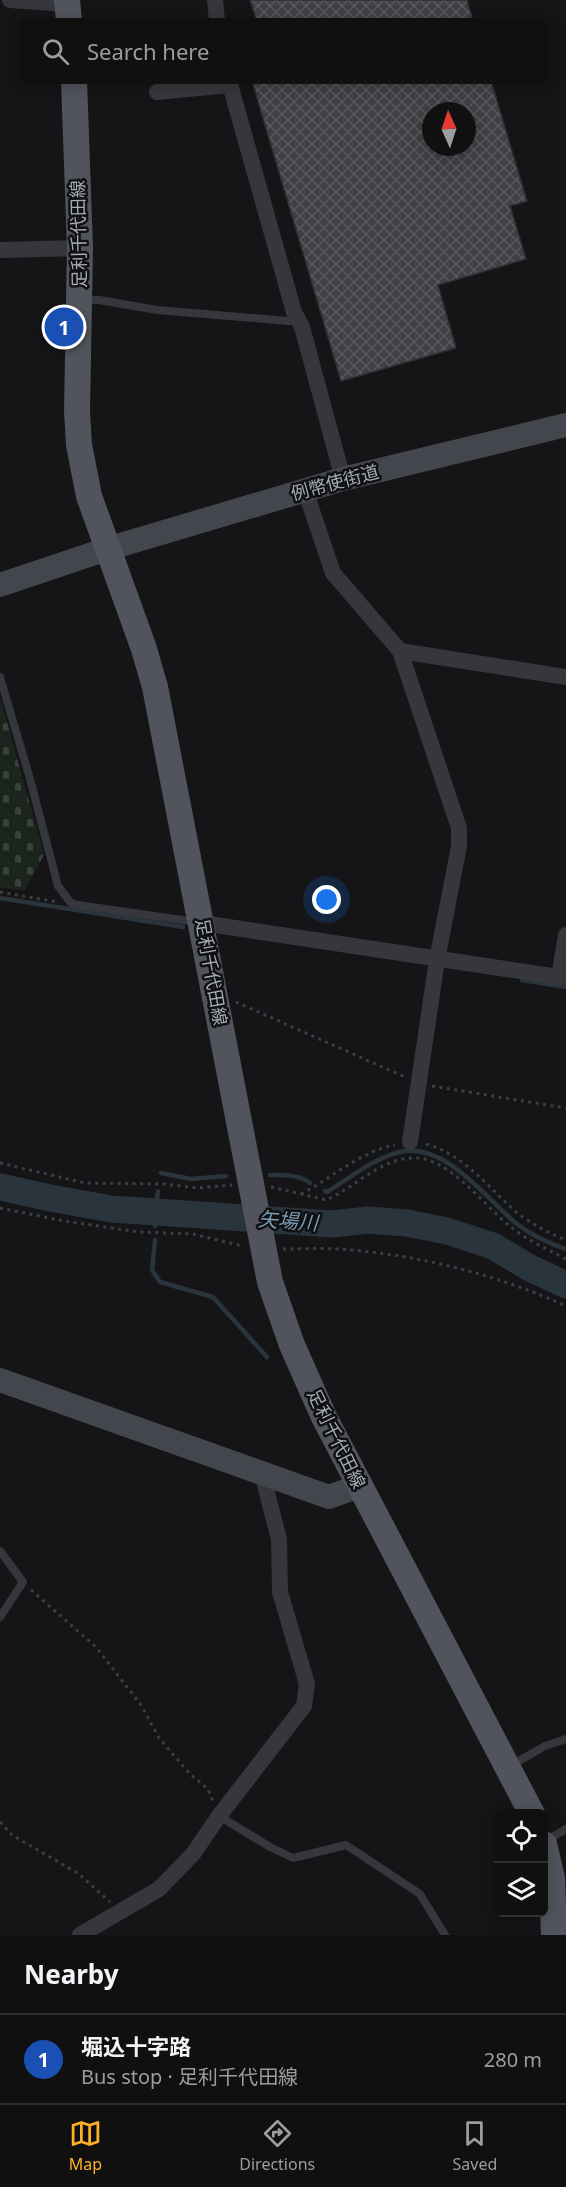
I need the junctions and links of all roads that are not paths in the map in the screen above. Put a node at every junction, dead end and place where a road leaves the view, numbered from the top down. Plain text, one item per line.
1 (9, 0) edge
2 (215, 0) edge
3 (68, 8) edge
4 (217, 18) edge
5 (74, 84) edge
6 (222, 84) edge
7 (230, 84) edge
8 (158, 92) dead end
9 (80, 248) junction
10 (0, 250) edge
11 (80, 300) junction
12 (298, 320) junction
13 (566, 425) edge
14 (343, 479) junction
15 (305, 490) junction
16 (107, 549) junction
17 (0, 585) edge
18 (400, 651) junction
19 (0, 677) edge
20 (566, 677) edge
21 (202, 923) junction
22 (566, 935) edge
23 (437, 960) junction
24 (563, 977) edge
25 (410, 1142) road end
26 (0, 1380) edge
27 (262, 1474) junction
28 (359, 1486) junction
29 (0, 1551) edge
30 (0, 1617) edge
31 (566, 1739) edge
32 (508, 1766) junction
33 (530, 1809) edge
34 (219, 1816) junction
35 (566, 1829) edge
36 (548, 1840) edge
37 (548, 1862) edge
38 (560, 1904) edge
39 (80, 1935) edge
40 (445, 1935) edge
41 (554, 1935) edge

1 - 3 street
2 - 4 street
5 - 9 main road, 足利千代田線
6 - 8 street
7 - 12 street
9 - 10 street
9 - 11 main road, 足利千代田線
11 - 12 lane
11 - 16 main road, 足利千代田線
12 - 14 street
13 - 14 main road, 例幣使街道
14 - 15 main road, 例幣使街道
15 - 16 main road, 例幣使街道
15 - 18 street
16 - 17 main road, 例幣使街道
16 - 21 main road, 足利千代田線
18 - 20 street
18 - 23 street
19 - 21 lane
21 - 23 street
21 - 28 main road, 足利千代田線
22 - 24 street
23 - 24 street
23 - 25 street
26 - 27 main road
27 - 28 main road
27 - 34 street
28 - 32 main road, 足利千代田線
29 - 30 lane
31 - 32 lane
32 - 33 main road, 足利千代田線
34 - 39 street
34 - 40 lane
35 - 36 lane
37 - 38 main road
38 - 41 main road

